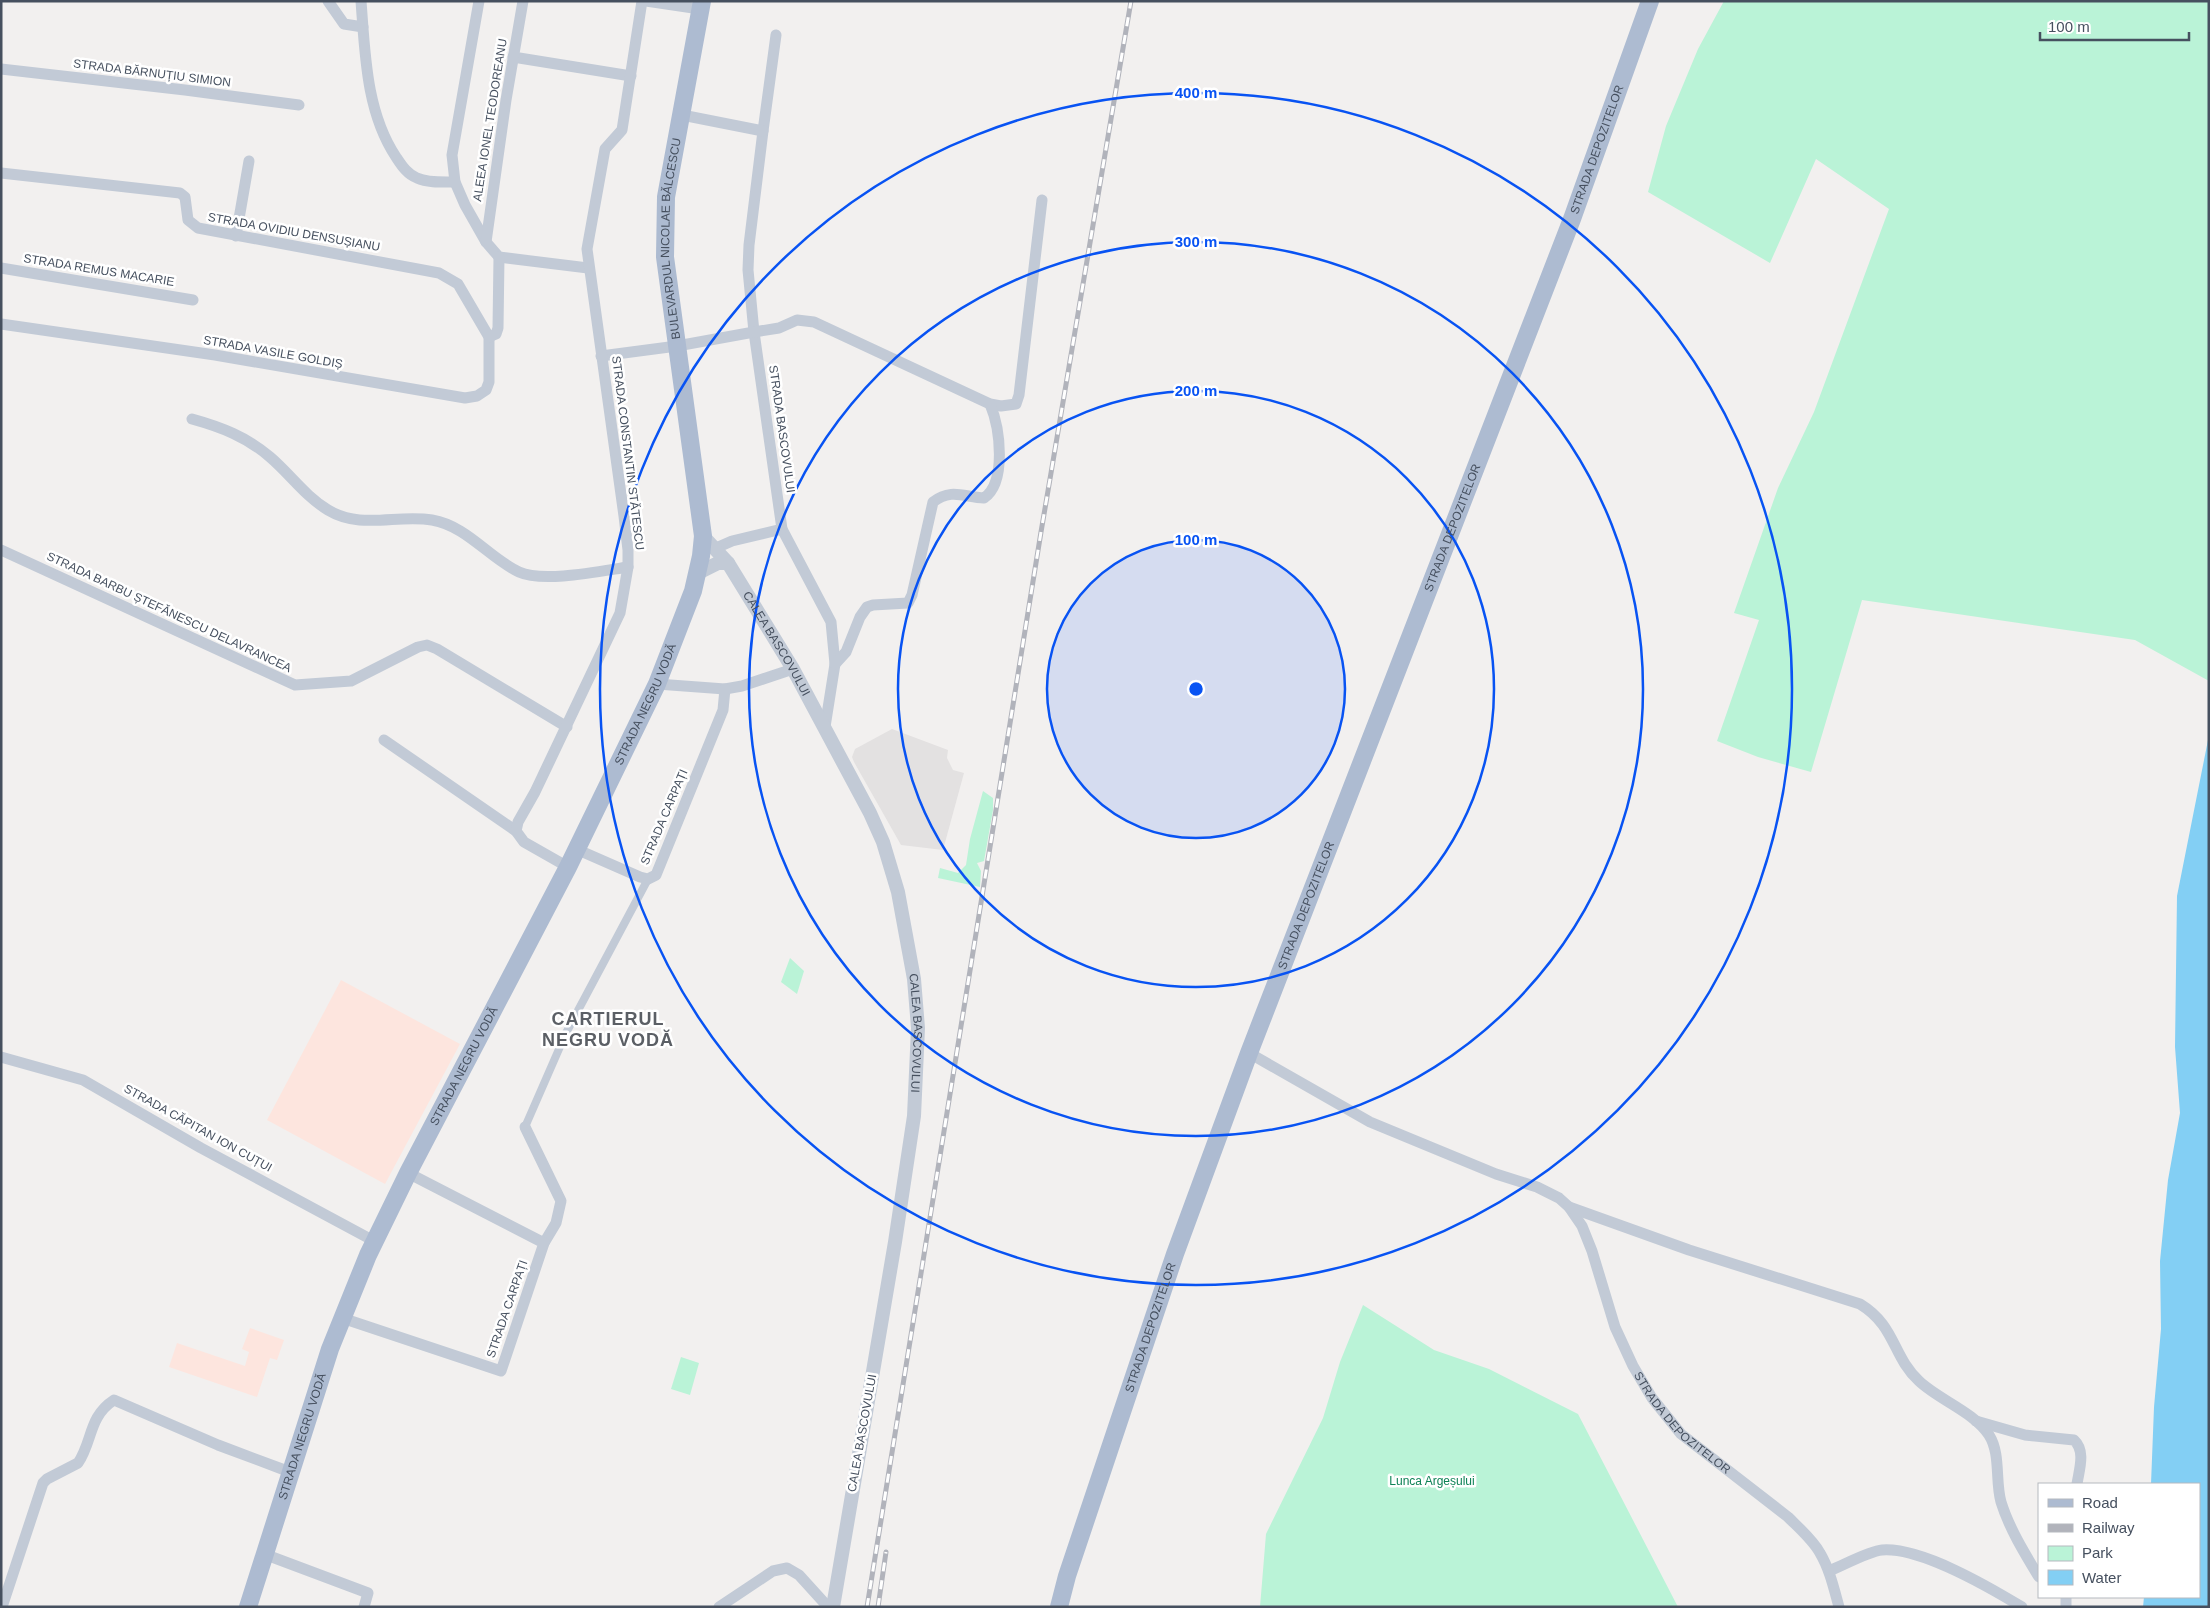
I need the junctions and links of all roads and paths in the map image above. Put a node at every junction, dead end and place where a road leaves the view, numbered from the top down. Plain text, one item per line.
1 (328, 1) edge
2 (361, 1) edge
3 (479, 1) edge
4 (523, 1) edge
5 (642, 1) edge
6 (646, 1) edge
7 (1650, 1) edge
8 (701, 5) edge
9 (363, 27) junction
10 (776, 35) dead end
11 (513, 57) junction
12 (1, 69) edge
13 (631, 76) junction
14 (299, 105) dead end
15 (682, 115) junction
16 (763, 131) junction
17 (248, 161) dead end
18 (1, 172) edge
19 (455, 182) junction
20 (1042, 200) dead end
21 (236, 236) junction
22 (486, 242) junction
23 (499, 258) junction
24 (1, 268) edge
25 (588, 268) junction
26 (193, 300) dead end
27 (1, 324) edge
28 (754, 332) junction
29 (490, 337) junction
30 (677, 346) junction
31 (602, 356) junction
32 (990, 404) junction
33 (192, 419) dead end
34 (782, 530) junction
35 (703, 536) junction
36 (716, 548) junction
37 (1, 550) edge
38 (728, 563) junction
39 (628, 567) junction
40 (698, 573) junction
41 (835, 664) junction
42 (792, 669) junction
43 (657, 684) junction
44 (725, 689) junction
45 (825, 726) junction
46 (567, 727) junction
47 (384, 740) dead end
48 (516, 831) junction
49 (576, 849) junction
50 (568, 867) junction
51 (648, 879) junction
52 (1249, 1053) junction
53 (1, 1057) edge
54 (525, 1127) joint
55 (408, 1173) junction
56 (1569, 1207) junction
57 (374, 1241) junction
58 (544, 1243) junction
59 (342, 1318) junction
60 (1974, 1421) junction
61 (290, 1472) junction
62 (2078, 1483) edge
63 (264, 1554) junction
64 (1829, 1571) junction
65 (2038, 1575) edge
66 (2, 1607) edge
67 (248, 1607) edge
68 (364, 1607) edge
69 (719, 1607) edge
70 (828, 1607) edge
71 (833, 1607) edge
72 (1059, 1607) edge
73 (1839, 1607) edge
74 (2022, 1607) edge

1 - 9 street
2 - 9 street
3 - 19 street
4 - 11 street, ALEEA IONEL TEODOREANU
5 - 13 street, STRADA CONSTANTIN STĂTESCU
6 - 8 street
7 - 52 main road, STRADA DEPOZITELOR
8 - 15 main road, BULEVARDUL NICOLAE BĂLCESCU
9 - 19 street
10 - 16 street, STRADA BASCOVULUI
11 - 13 street
11 - 22 street, ALEEA IONEL TEODOREANU
12 - 14 street, STRADA BĂRNUȚIU SIMION
13 - 25 street, STRADA CONSTANTIN STĂTESCU
15 - 16 street
15 - 30 main road, BULEVARDUL NICOLAE BĂLCESCU
16 - 28 street, STRADA BASCOVULUI
17 - 21 street
18 - 21 street, STRADA OVIDIU DENSUȘIANU
19 - 22 street
20 - 32 street
21 - 29 street, STRADA OVIDIU DENSUȘIANU
22 - 23 street
23 - 25 street
23 - 29 street
24 - 26 street, STRADA REMUS MACARIE
25 - 31 street, STRADA CONSTANTIN STĂTESCU
27 - 29 street, STRADA VASILE GOLDIȘ
28 - 30 street
28 - 32 street
28 - 34 street, STRADA BASCOVULUI
30 - 31 street
30 - 35 main road, BULEVARDUL NICOLAE BĂLCESCU
31 - 39 street, STRADA CONSTANTIN STĂTESCU
32 - 41 street
33 - 39 street
34 - 36 street
34 - 41 street, STRADA BASCOVULUI
35 - 36 street, CALEA BASCOVULUI
35 - 40 main road, STRADA NEGRU VODĂ
36 - 38 street, CALEA BASCOVULUI
37 - 46 street, STRADA BARBU ȘTEFĂNESCU DELAVRANCEA
38 - 40 street
38 - 42 street, CALEA BASCOVULUI
39 - 46 street, STRADA CONSTANTIN STĂTESCU
40 - 43 main road, STRADA NEGRU VODĂ
41 - 45 street, STRADA BASCOVULUI
42 - 44 street
42 - 45 street, CALEA BASCOVULUI
43 - 44 street
43 - 49 main road, STRADA NEGRU VODĂ
44 - 51 street, STRADA CARPAȚI
45 - 71 street, CALEA BASCOVULUI
46 - 48 street, STRADA CONSTANTIN STĂTESCU
47 - 48 street
48 - 50 street
49 - 50 main road, STRADA NEGRU VODĂ
49 - 51 street, STRADA CARPAȚI
50 - 55 main road, STRADA NEGRU VODĂ
51 - 54 street
52 - 56 street, STRADA DEPOZITELOR
52 - 72 main road, STRADA DEPOZITELOR
53 - 57 street, STRADA CĂPITAN ION CUȚUI
54 - 58 street
55 - 57 main road, STRADA NEGRU VODĂ
55 - 58 street
56 - 60 street, STRADA DEPOZITELOR
56 - 64 street, STRADA DEPOZITELOR
57 - 59 main road, STRADA NEGRU VODĂ
58 - 59 street, STRADA CARPAȚI
59 - 61 main road, STRADA NEGRU VODĂ
60 - 62 street
60 - 65 street
61 - 63 main road, STRADA NEGRU VODĂ
61 - 66 street
63 - 67 main road, STRADA NEGRU VODĂ
63 - 68 street
64 - 73 street, STRADA DEPOZITELOR
64 - 74 street
69 - 70 street

